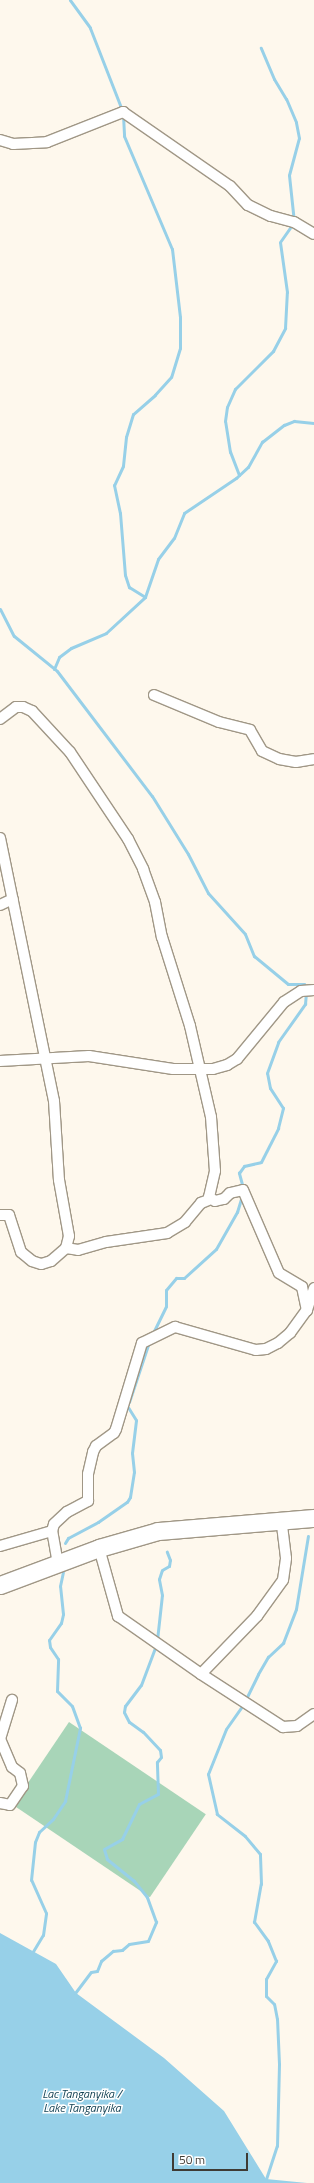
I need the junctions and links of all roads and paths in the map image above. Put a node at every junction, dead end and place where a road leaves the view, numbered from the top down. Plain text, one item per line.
1 (0, 140) edge
2 (314, 234) edge
3 (154, 695) dead end
4 (0, 719) edge
5 (314, 759) edge
6 (0, 838) edge
7 (13, 899) junction
8 (0, 905) edge
9 (314, 990) edge
10 (44, 1059) junction
11 (0, 1061) edge
12 (200, 1070) junction
13 (211, 1199) junction
14 (0, 1215) edge
15 (66, 1248) junction
16 (314, 1288) edge
17 (307, 1310) junction
18 (314, 1518) edge
19 (281, 1520) junction
20 (52, 1531) junction
21 (0, 1546) edge
22 (99, 1548) junction
23 (58, 1564) junction
24 (0, 1585) edge
25 (201, 1674) junction
26 (12, 1700) dead end
27 (314, 1714) edge
28 (0, 1803) edge

1 - 2 street
3 - 5 street
4 - 12 street
6 - 7 street
7 - 8 street
7 - 10 street
9 - 12 street
10 - 11 street
10 - 12 street
10 - 15 street
12 - 13 street
13 - 15 street
13 - 17 street
14 - 15 street
16 - 17 street
17 - 20 street
18 - 19 highway
19 - 22 highway
19 - 25 street
20 - 21 street
20 - 23 street
22 - 23 highway
22 - 25 street
23 - 24 highway
25 - 27 street
26 - 28 street

